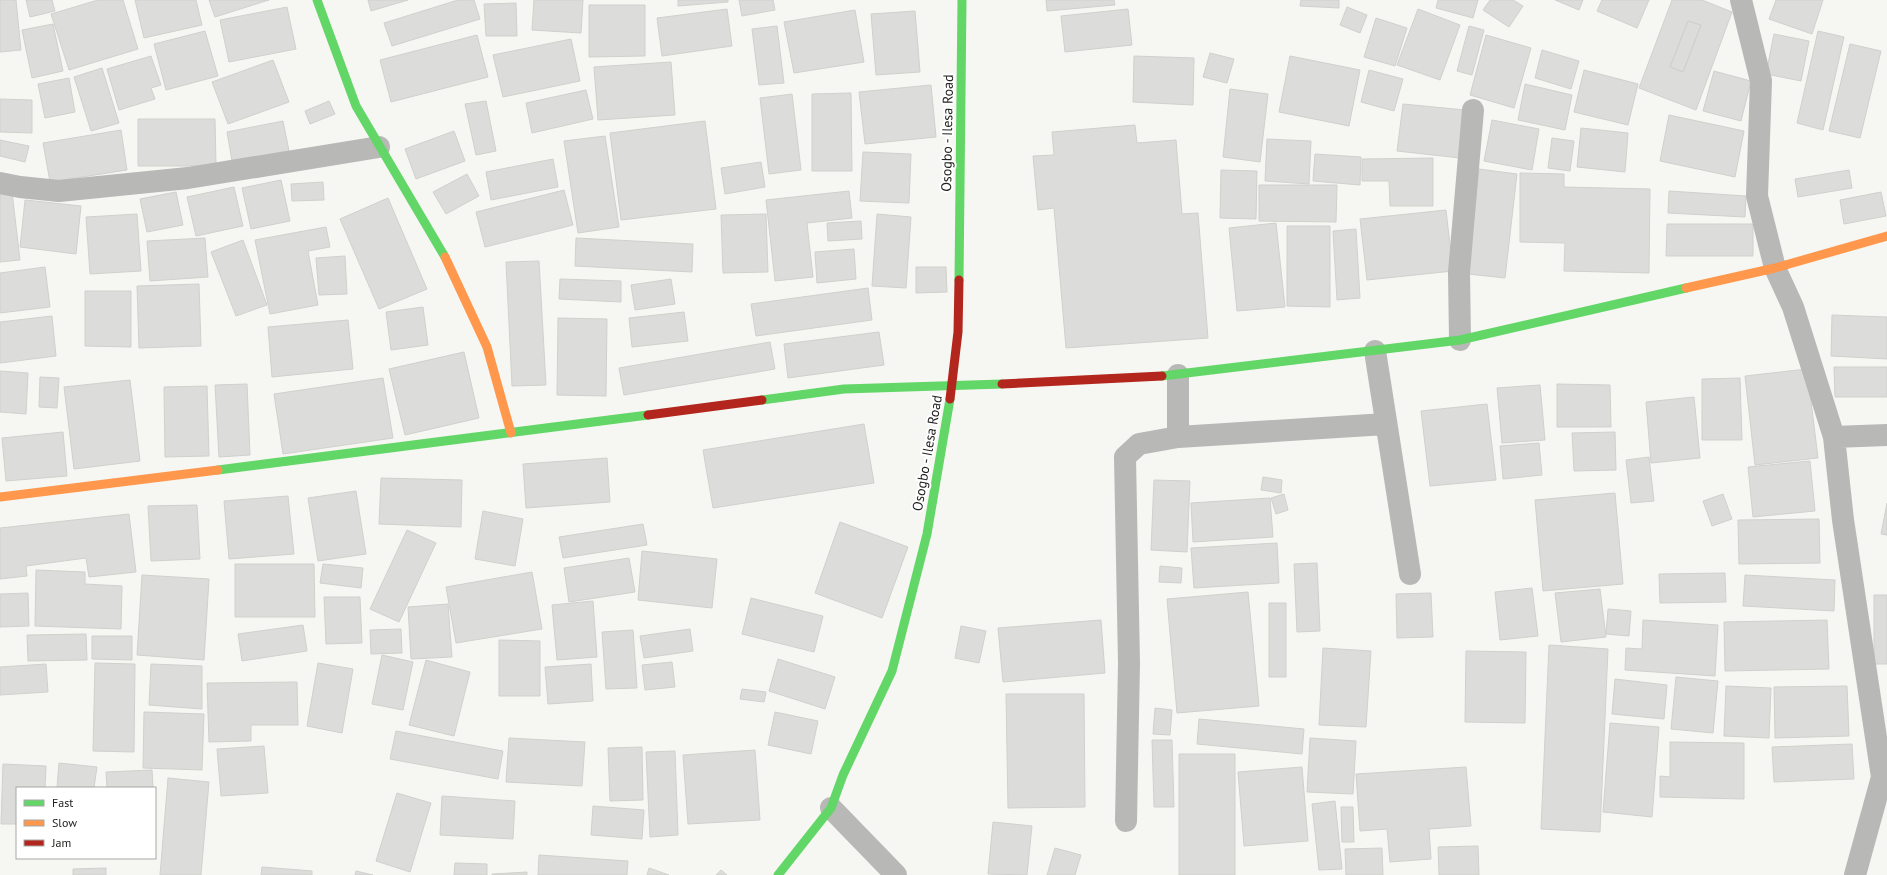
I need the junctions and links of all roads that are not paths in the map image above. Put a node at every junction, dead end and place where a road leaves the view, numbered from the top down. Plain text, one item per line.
1 (317, 0) edge
2 (962, 0) edge
3 (1741, 0) edge
4 (1473, 110) dead end
5 (379, 146) junction
6 (0, 183) edge
7 (1887, 236) edge
8 (1774, 268) junction
9 (1460, 340) junction
10 (1375, 351) junction
11 (1178, 375) junction
12 (952, 387) junction
13 (1386, 424) junction
14 (511, 433) junction
15 (1887, 435) edge
16 (1834, 436) junction
17 (1178, 437) junction
18 (0, 497) edge
19 (1410, 574) dead end
20 (1884, 776) edge
21 (831, 808) junction
22 (1126, 821) dead end
23 (778, 875) edge
24 (896, 875) edge
25 (1855, 875) edge

1 - 5 main road
2 - 12 main road, Osogbo - Ilesa Road
3 - 8 street
4 - 9 street
5 - 6 street
5 - 14 main road
7 - 8 main road
8 - 9 main road
8 - 16 street
9 - 10 main road
10 - 11 main road
10 - 13 street
11 - 12 main road
11 - 17 street
12 - 14 main road
12 - 21 main road, Osogbo - Ilesa Road
13 - 17 street
13 - 19 street
14 - 18 main road
15 - 16 street
16 - 20 street
17 - 22 street
20 - 25 street
21 - 23 main road, Osogbo - Ilesa Road
21 - 24 street

